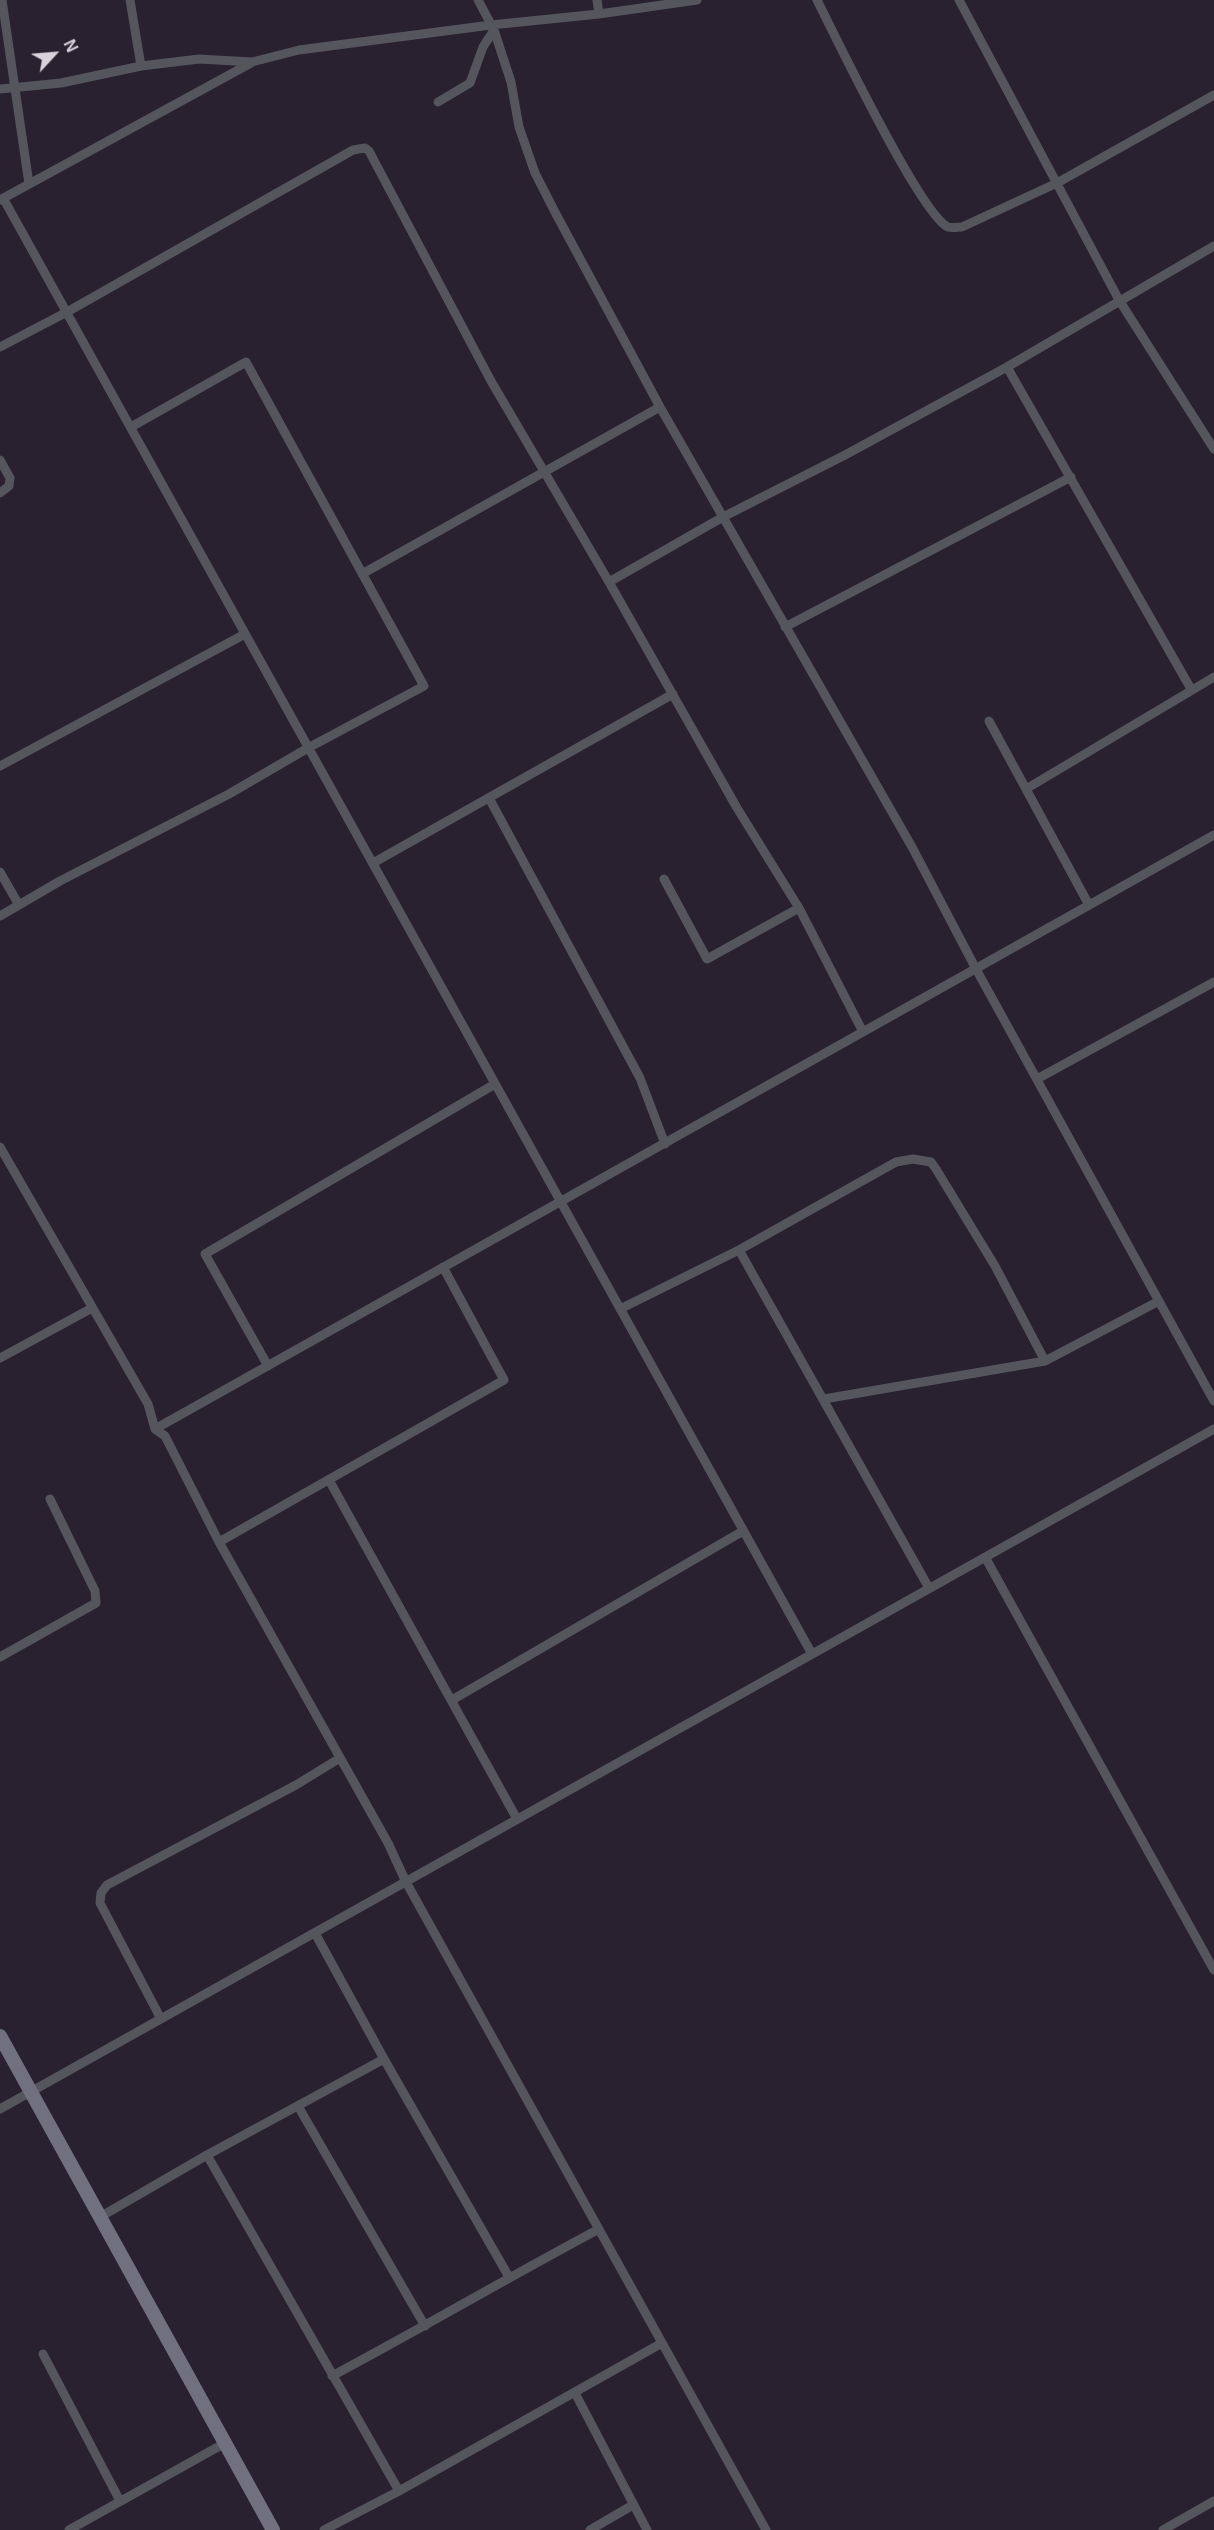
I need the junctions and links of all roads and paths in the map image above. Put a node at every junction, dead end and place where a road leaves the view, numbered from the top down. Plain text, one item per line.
1 (2, 0) edge
2 (130, 0) edge
3 (478, 0) edge
4 (597, 0) edge
5 (697, 0) edge
6 (817, 0) edge
7 (959, 0) edge
8 (598, 14) junction
9 (492, 28) junction
10 (252, 62) junction
11 (141, 66) junction
12 (0, 89) edge
13 (15, 89) junction
14 (1214, 95) edge
15 (438, 102) dead end
16 (1057, 183) junction
17 (28, 184) junction
18 (2, 199) edge
19 (1214, 246) edge
20 (1119, 300) junction
21 (67, 312) junction
22 (0, 347) edge
23 (1007, 366) junction
24 (660, 407) junction
25 (130, 427) junction
26 (1214, 449) edge
27 (0, 460) edge
28 (543, 473) junction
29 (1071, 477) junction
30 (0, 493) edge
31 (723, 517) junction
32 (362, 574) junction
33 (609, 582) junction
34 (785, 627) junction
35 (245, 634) junction
36 (1214, 677) edge
37 (1191, 689) junction
38 (673, 694) junction
39 (989, 721) dead end
40 (308, 748) junction
41 (0, 766) edge
42 (1026, 789) junction
43 (489, 798) junction
44 (1214, 835) edge
45 (373, 863) junction
46 (0, 872) edge
47 (664, 879) dead end
48 (19, 905) junction
49 (1089, 905) junction
50 (799, 908) junction
51 (0, 916) edge
52 (975, 969) junction
53 (1214, 982) edge
54 (863, 1032) junction
55 (1037, 1079) junction
56 (495, 1084) junction
57 (665, 1144) junction
58 (0, 1147) edge
59 (560, 1202) junction
60 (739, 1250) junction
61 (443, 1267) junction
62 (1159, 1301) junction
63 (92, 1308) junction
64 (620, 1309) junction
65 (0, 1359) edge
66 (1045, 1361) junction
67 (268, 1366) junction
68 (824, 1400) junction
69 (1214, 1401) edge
70 (155, 1429) junction
71 (1214, 1429) edge
72 (329, 1480) junction
73 (50, 1499) dead end
74 (743, 1532) junction
75 (219, 1542) junction
76 (985, 1557) junction
77 (929, 1588) junction
78 (812, 1654) junction
79 (0, 1657) edge
80 (452, 1700) junction
81 (340, 1758) junction
82 (517, 1819) junction
83 (406, 1882) junction
84 (315, 1933) junction
85 (1214, 1970) edge
86 (161, 2019) junction
87 (0, 2036) edge
88 (384, 2059) junction
89 (31, 2092) junction
90 (298, 2106) junction
91 (0, 2109) edge
92 (207, 2155) junction
93 (100, 2217) junction
94 (599, 2229) junction
95 (509, 2277) junction
96 (425, 2326) junction
97 (662, 2343) junction
98 (43, 2354) dead end
99 (332, 2376) junction
100 (575, 2393) junction
101 (225, 2443) junction
102 (399, 2491) junction
103 (120, 2501) junction
104 (1214, 2501) edge
105 (633, 2505) junction
106 (1166, 2529) edge
107 (69, 2530) edge
108 (273, 2530) edge
109 (324, 2530) edge
110 (590, 2530) edge
111 (647, 2530) edge
112 (766, 2530) edge

1 - 13 street
2 - 11 street
3 - 9 street
4 - 8 street
5 - 8 street
6 - 16 street
7 - 16 street
8 - 9 street
9 - 10 street
9 - 15 street
9 - 24 street
10 - 11 street
10 - 17 street
11 - 13 street
12 - 13 street
13 - 17 street
14 - 16 street
16 - 20 street
17 - 18 street
18 - 21 street
19 - 20 street
20 - 23 street
20 - 26 street
21 - 22 street
21 - 25 street
21 - 28 street
23 - 29 street
23 - 31 street
24 - 28 street
24 - 31 street
25 - 32 street
25 - 35 street
27 - 30 street
28 - 32 street
28 - 33 street
29 - 34 street
29 - 37 street
31 - 33 street
31 - 34 street
32 - 40 street
33 - 38 street
34 - 52 street
35 - 40 street
35 - 41 street
36 - 37 street
37 - 42 street
38 - 43 street
38 - 50 street
39 - 42 street
40 - 45 street
40 - 48 street
42 - 49 street
43 - 45 street
43 - 57 street
44 - 49 street
45 - 56 street
46 - 48 street
47 - 50 street
48 - 51 street
49 - 52 street
50 - 54 street
52 - 54 street
52 - 55 street
53 - 55 street
54 - 57 street
55 - 62 street
56 - 59 street
56 - 67 street
57 - 59 street
58 - 63 street
59 - 61 street
59 - 64 street
60 - 64 street
60 - 66 street
60 - 68 street
61 - 67 street
61 - 72 street
62 - 66 street
62 - 69 street
63 - 65 street
63 - 70 street
64 - 74 street
66 - 68 street
67 - 70 street
68 - 77 street
70 - 75 street
71 - 76 street
72 - 75 street
72 - 80 street
73 - 79 street
74 - 78 street
74 - 80 street
75 - 81 street
76 - 77 street
76 - 85 street
77 - 78 street
78 - 82 street
80 - 82 street
81 - 83 street
81 - 86 street
82 - 83 street
83 - 84 street
83 - 94 street
84 - 86 street
84 - 88 street
86 - 89 street
87 - 89 street
88 - 90 street
88 - 95 street
89 - 91 street
89 - 93 street
90 - 92 street
90 - 96 street
92 - 93 street
92 - 99 street
93 - 101 street
94 - 95 street
94 - 97 street
95 - 96 street
96 - 99 street
97 - 100 street
97 - 112 street
98 - 103 street
99 - 102 street
100 - 102 street
100 - 105 street
101 - 103 street
101 - 108 street
102 - 109 street
103 - 107 street
104 - 106 street
105 - 110 street
105 - 111 street

